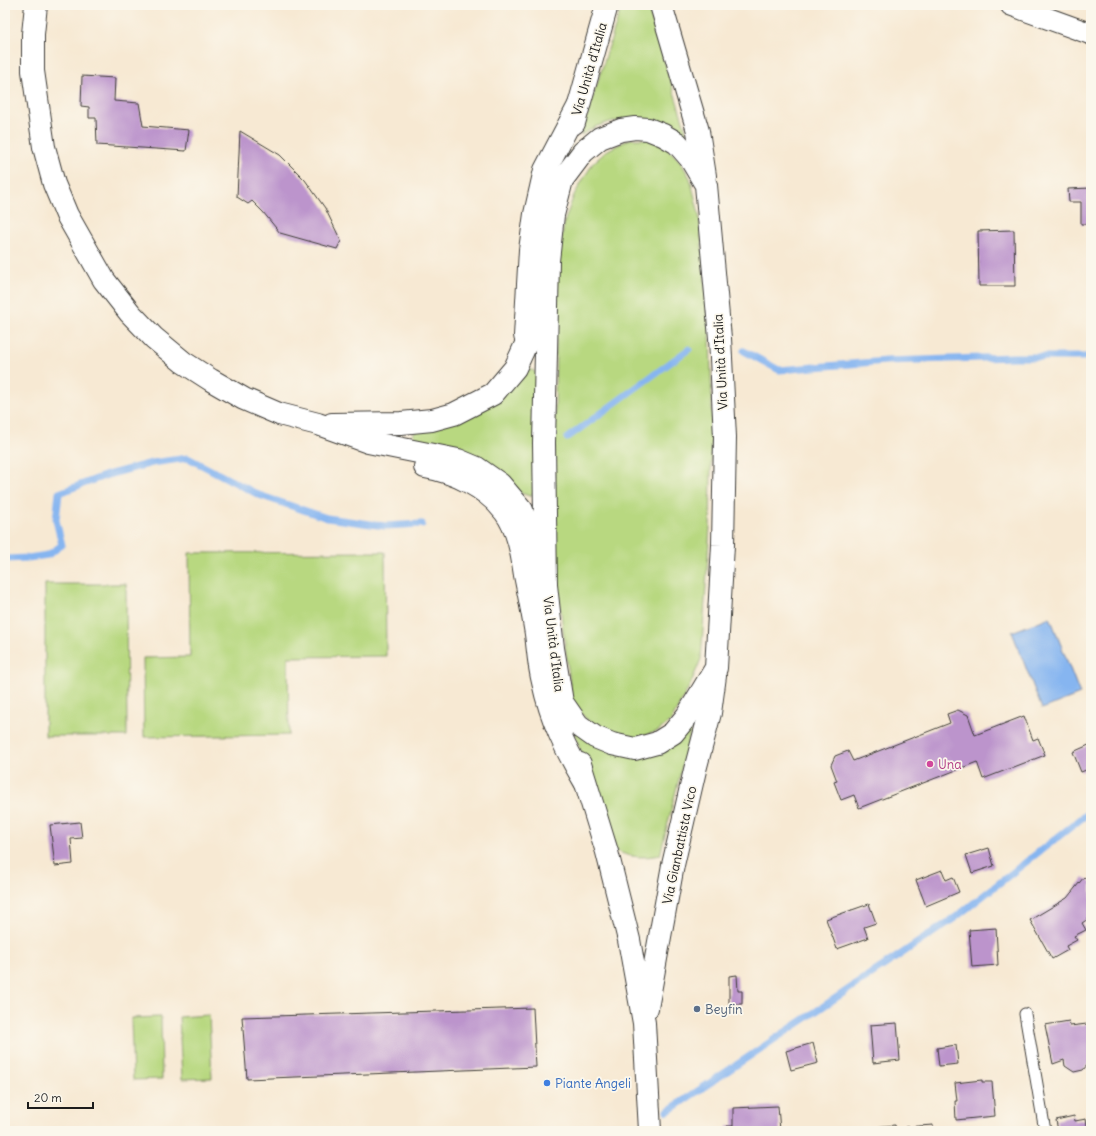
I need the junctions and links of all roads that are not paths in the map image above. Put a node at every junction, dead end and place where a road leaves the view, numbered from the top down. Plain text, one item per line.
1 (36, 5) edge
2 (607, 5) edge
3 (661, 5) edge
4 (1011, 5) edge
5 (1091, 34) edge
6 (579, 105) junction
7 (562, 180) junction
8 (706, 185) junction
9 (547, 298) junction
10 (524, 350) junction
11 (318, 424) junction
12 (546, 585) junction
13 (716, 668) junction
14 (562, 702) junction
15 (585, 782) junction
16 (1025, 1014) dead end
17 (644, 1023) junction
18 (650, 1131) edge
19 (1045, 1131) edge

1 - 11 main road
2 - 6 main road, Via Unità d'Italia
3 - 8 main road, Via Unità d'Italia
4 - 5 street
6 - 7 main road, Via Unità d'Italia
6 - 10 main road
7 - 8 main road, Via Unità d'Italia
7 - 9 main road, Via Unità d'Italia
8 - 13 main road, Via Unità d'Italia
9 - 10 main road
9 - 12 main road, Via Unità d'Italia
10 - 11 main road
11 - 12 main road
11 - 15 main road
12 - 14 main road, Via Unità d'Italia
13 - 14 main road, Via Unità d'Italia
13 - 17 main road, Via Gianbattista Vico
14 - 15 main road, Via Gianbattista Vico
15 - 17 main road, Via Gianbattista Vico
16 - 19 lane
17 - 18 main road, Via Gianbattista Vico

